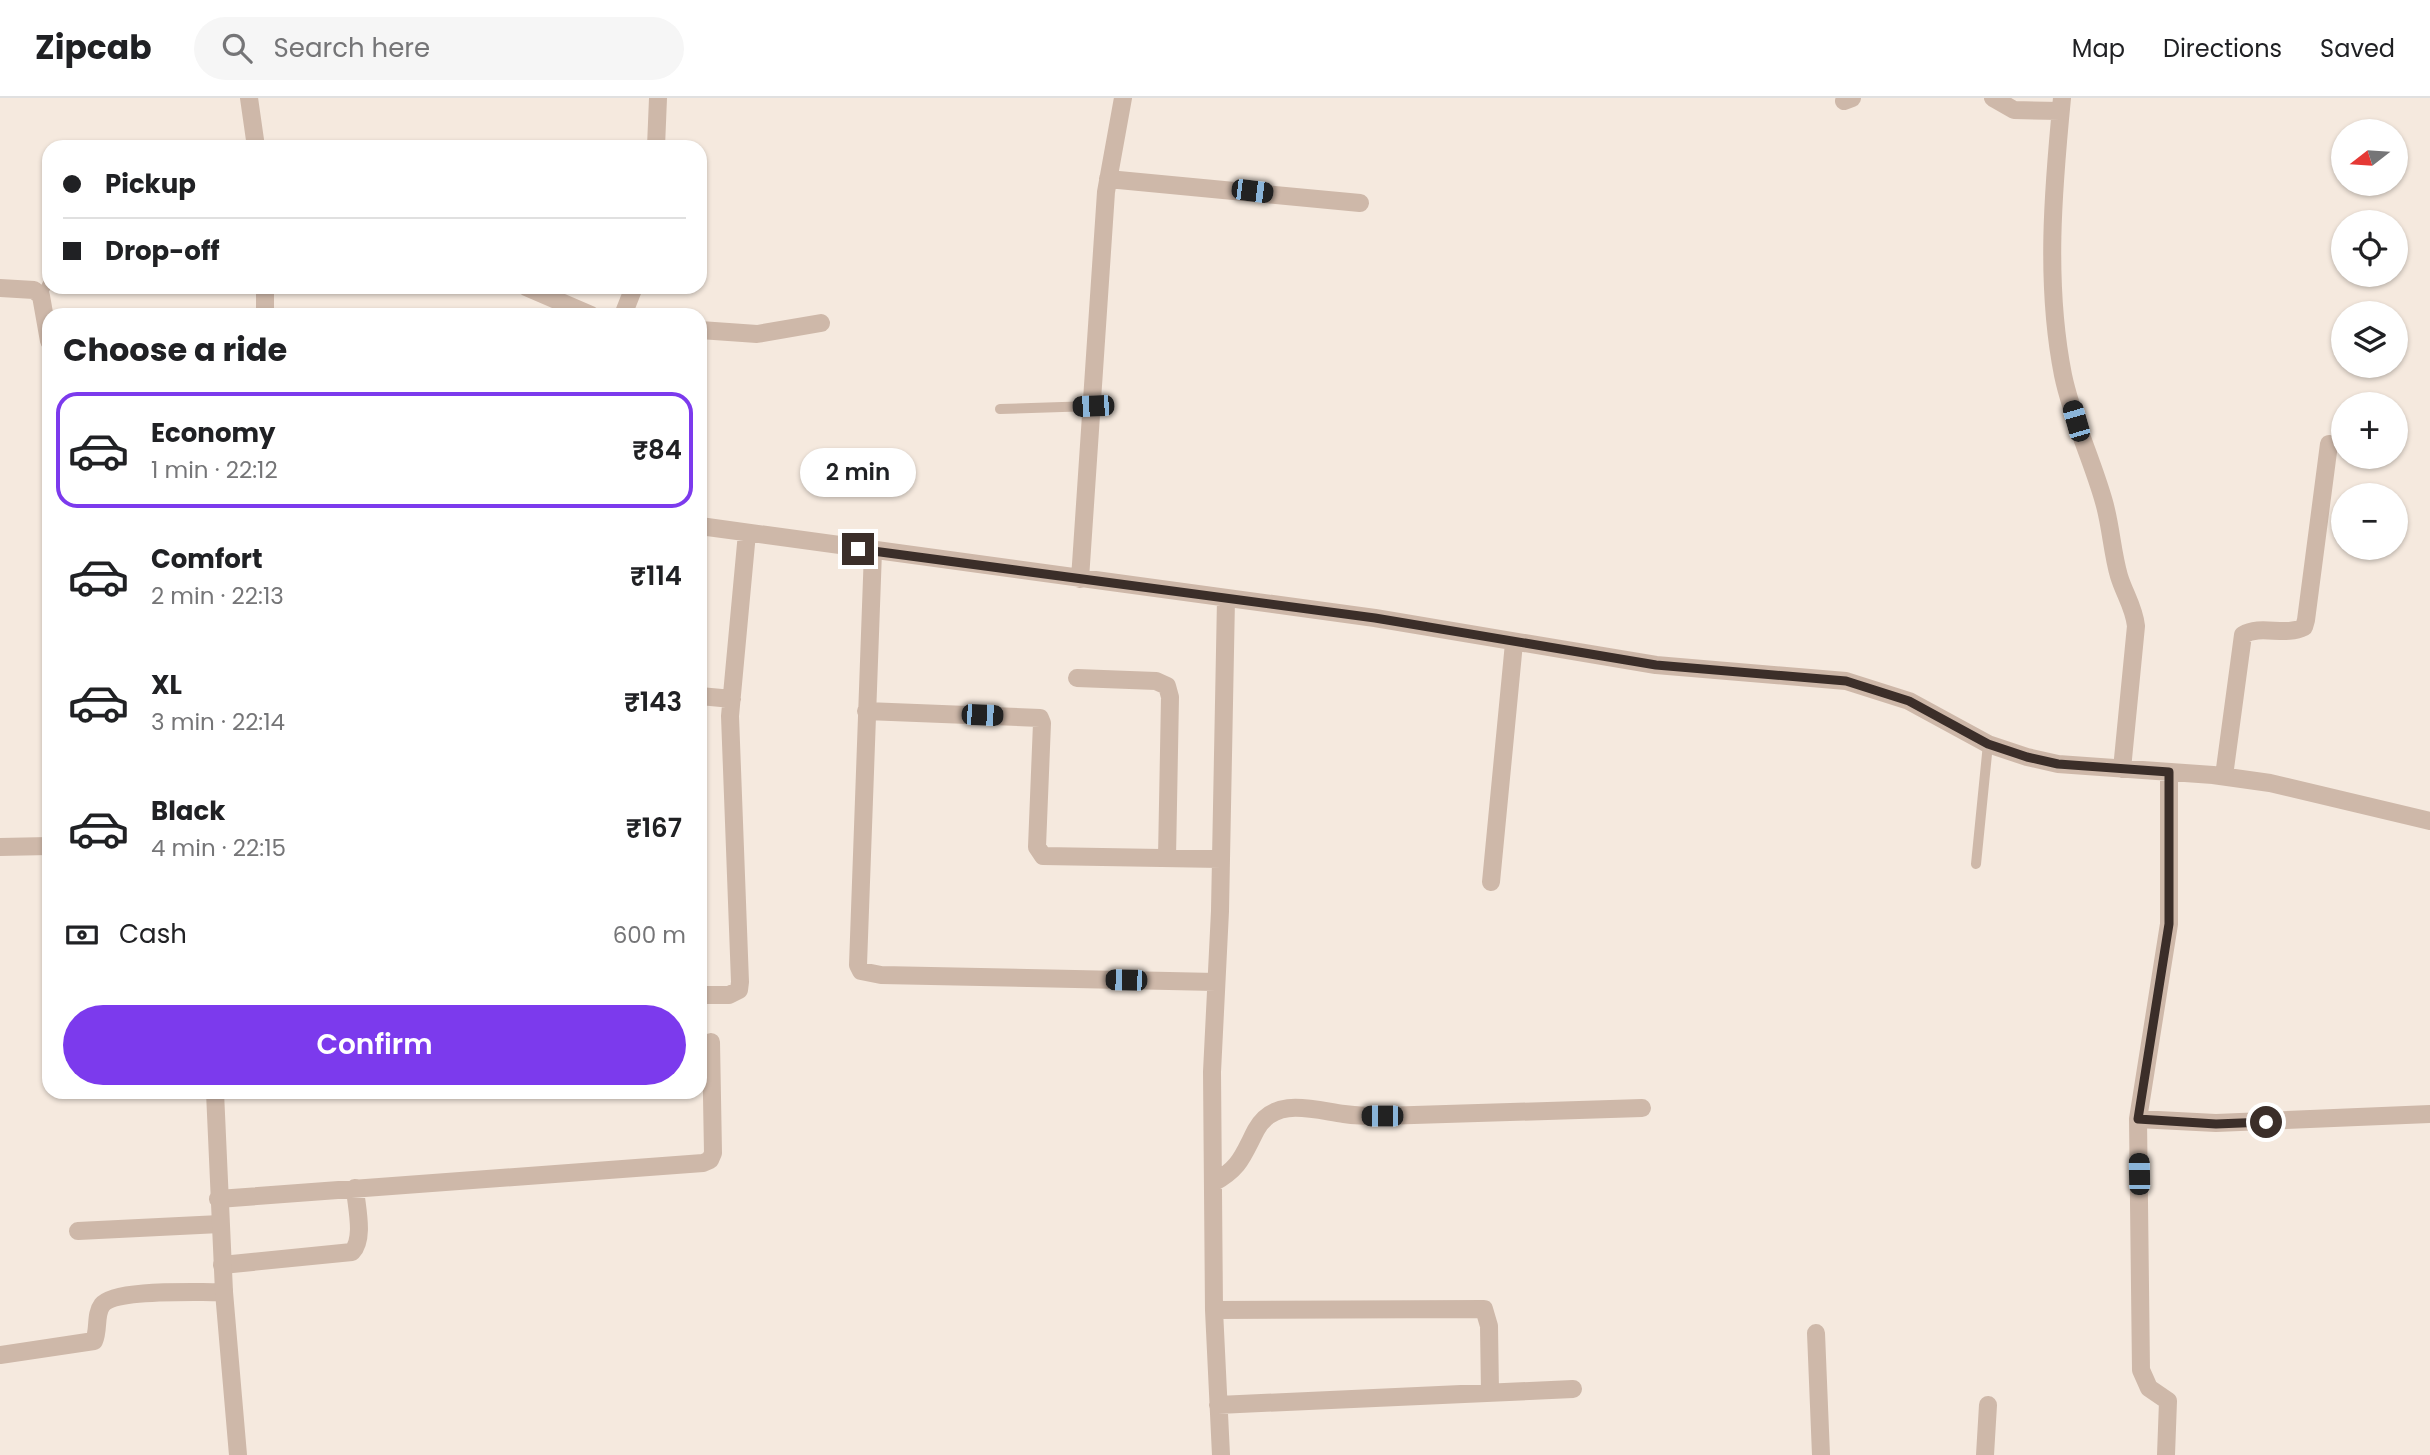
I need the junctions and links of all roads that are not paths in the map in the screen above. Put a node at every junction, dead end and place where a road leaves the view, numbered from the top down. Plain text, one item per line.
1 (249, 98) edge
2 (658, 98) edge
3 (1123, 98) edge
4 (1993, 98) edge
5 (2061, 105) edge
6 (255, 140) edge
7 (656, 140) edge
8 (1108, 179) junction
9 (1360, 203) dead end
10 (0, 288) edge
11 (42, 289) edge
12 (542, 294) edge
13 (575, 308) edge
14 (821, 323) dead end
15 (707, 330) edge
16 (1093, 406) junction
17 (1000, 409) dead end
18 (2329, 444) dead end
19 (707, 527) edge
20 (747, 533) junction
21 (873, 551) junction
22 (1080, 579) junction
23 (1226, 599) junction
24 (1514, 643) junction
25 (1077, 678) dead end
26 (707, 697) edge
27 (732, 699) junction
28 (866, 712) junction
29 (1988, 744) junction
30 (2122, 769) junction
31 (2169, 772) junction
32 (2224, 776) junction
33 (2430, 821) edge
34 (42, 846) edge
35 (0, 847) edge
36 (1167, 858) junction
37 (1221, 859) junction
38 (1976, 864) dead end
39 (1492, 882) dead end
40 (1216, 982) junction
41 (707, 995) edge
42 (711, 1042) dead end
43 (215, 1099) edge
44 (1642, 1108) dead end
45 (2430, 1114) edge
46 (2138, 1119) junction
47 (1213, 1183) junction
48 (355, 1188) junction
49 (218, 1199) junction
50 (220, 1224) junction
51 (78, 1231) dead end
52 (222, 1265) junction
53 (224, 1292) junction
54 (1214, 1310) junction
55 (1816, 1333) dead end
56 (0, 1355) edge
57 (1573, 1389) dead end
58 (1490, 1392) junction
59 (1219, 1405) junction
60 (1987, 1405) dead end
61 (238, 1455) edge
62 (1221, 1455) edge
63 (1821, 1455) edge
64 (1985, 1455) edge
65 (2166, 1455) edge

1 - 6 street
2 - 7 street
3 - 8 street
4 - 5 street
5 - 30 street
8 - 9 street
8 - 16 street
10 - 11 street
12 - 13 street
14 - 15 street
16 - 17 lane
16 - 22 street
18 - 32 street
19 - 20 street
20 - 21 street
20 - 27 street
21 - 22 street
21 - 28 street
22 - 23 street
23 - 24 street
23 - 37 street
24 - 29 street
24 - 39 street
25 - 36 street
26 - 27 street
27 - 41 street
28 - 36 street
28 - 40 street
29 - 30 street
29 - 38 lane
30 - 31 street
31 - 32 street
31 - 46 street
32 - 33 street
34 - 35 street
36 - 37 street
37 - 40 street
40 - 47 street
42 - 48 street
43 - 49 street
44 - 47 street
45 - 46 street
46 - 65 street
47 - 54 street
48 - 49 street
48 - 52 street
49 - 50 street
50 - 51 street
50 - 52 street
52 - 53 street
53 - 56 street
53 - 61 street
54 - 58 street
54 - 59 street
55 - 63 street
57 - 58 street
58 - 59 street
59 - 62 street
60 - 64 street

